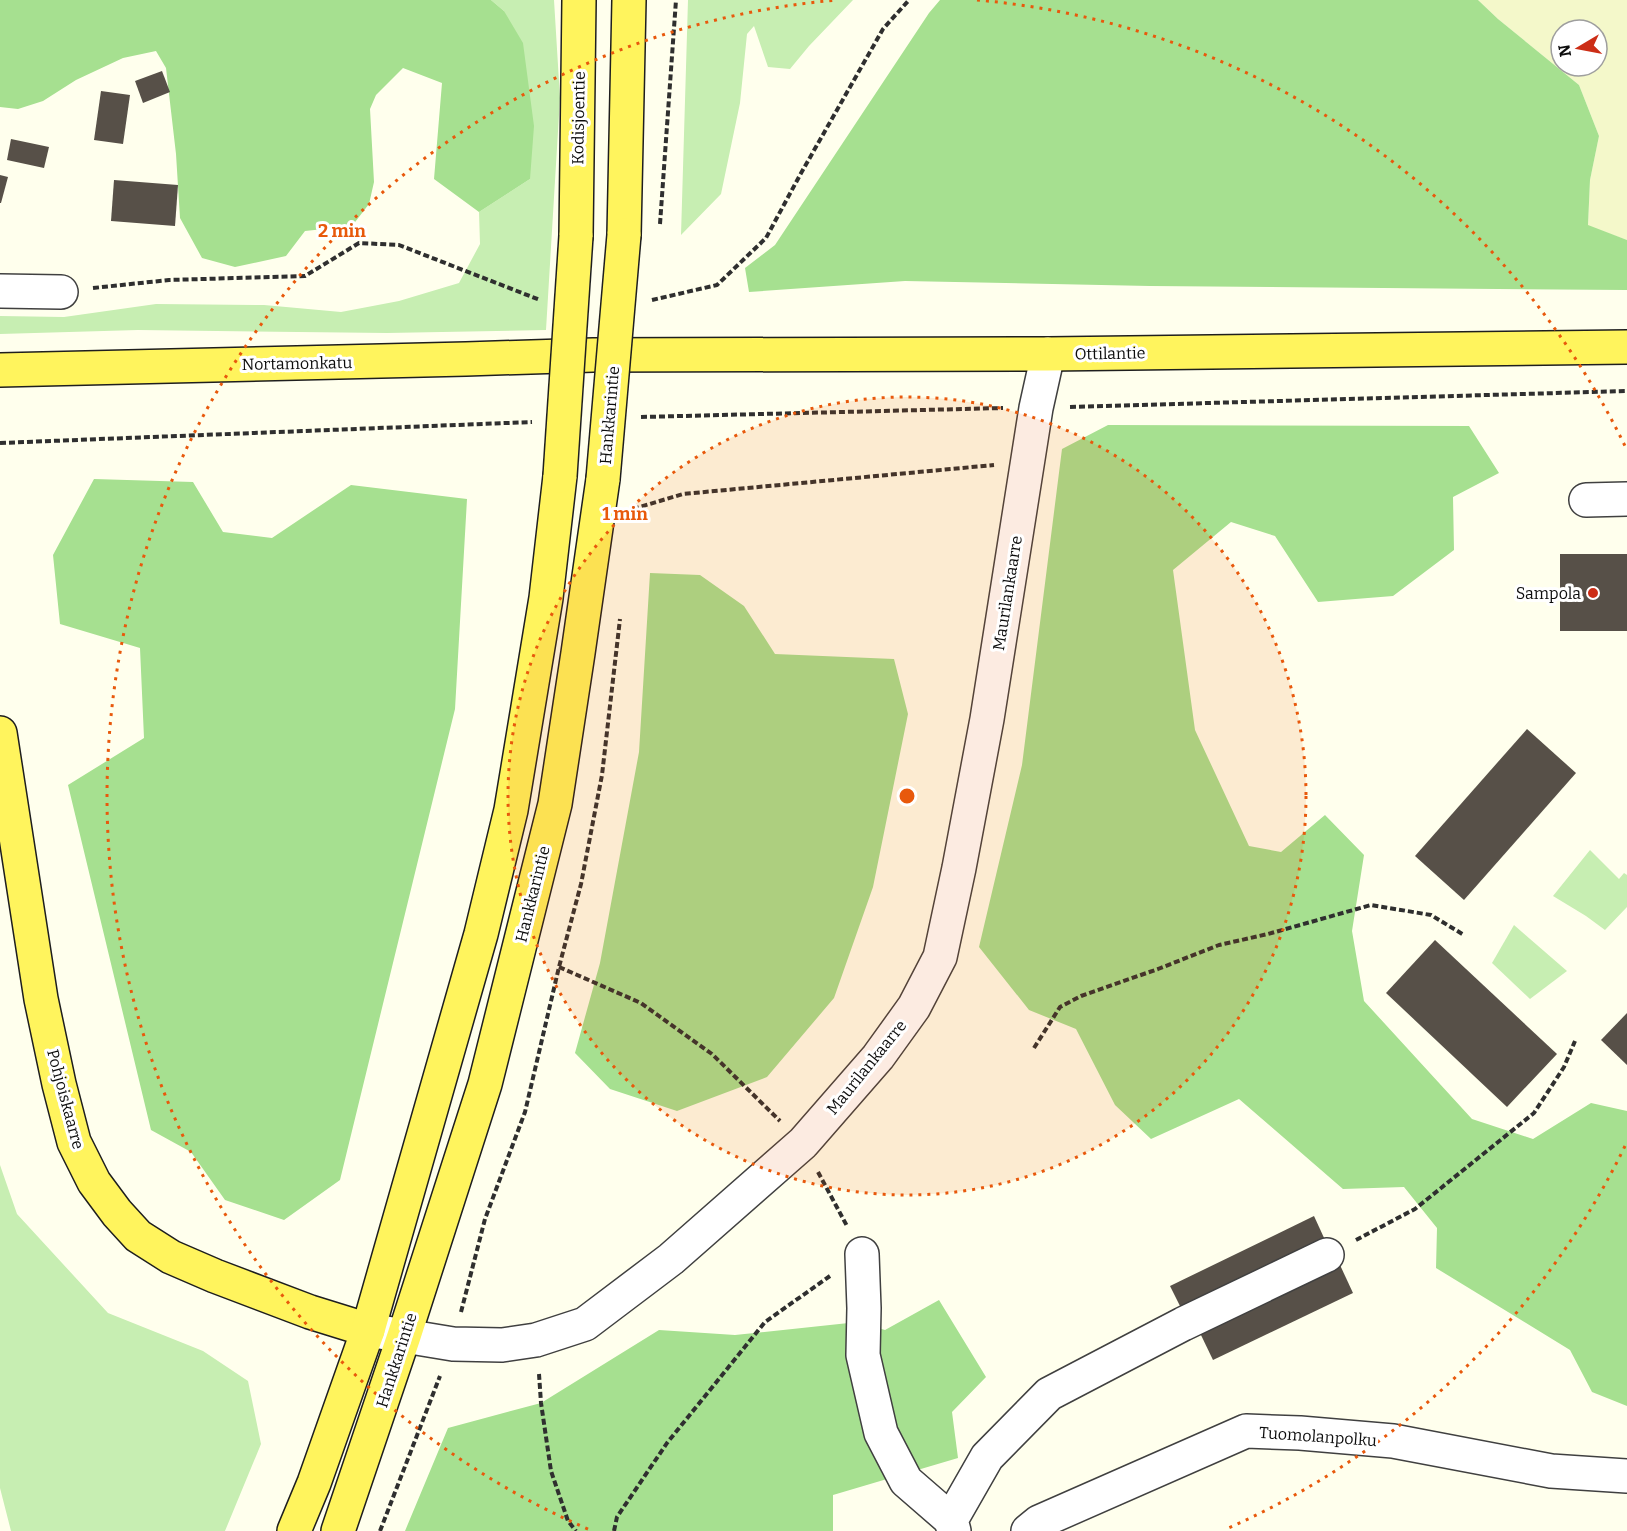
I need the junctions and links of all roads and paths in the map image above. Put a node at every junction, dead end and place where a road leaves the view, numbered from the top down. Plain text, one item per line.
1 (579, 0) edge
2 (629, 0) edge
3 (676, 0) edge
4 (909, 0) edge
5 (660, 225) dead end
6 (0, 291) edge
7 (61, 292) joint
8 (548, 300) dead end
9 (644, 302) dead end
10 (1627, 347) edge
11 (1048, 354) junction
12 (593, 355) joint
13 (0, 370) edge
14 (1627, 391) edge
15 (1036, 408) junction
16 (636, 418) dead end
17 (542, 421) dead end
18 (0, 443) edge
19 (1028, 462) junction
20 (1627, 499) edge
21 (1586, 500) dead end
22 (632, 510) dead end
23 (0, 734) edge
24 (1464, 935) dead end
25 (559, 967) dead end
26 (1575, 1041) dead end
27 (1034, 1048) dead end
28 (792, 1133) junction
29 (862, 1254) junction
30 (1327, 1255) joint
31 (368, 1330) junction
32 (405, 1336) junction
33 (536, 1340) junction
34 (1627, 1476) edge
35 (953, 1526) edge
36 (294, 1531) edge
37 (338, 1531) edge
38 (576, 1531) edge
39 (614, 1531) edge
40 (1028, 1531) edge

1 - 31 main road, Kodisjoentie, bridge
2 - 32 main road, Hankkarintie, bridge
3 - 5 path
4 - 9 path
6 - 7 street
7 - 8 path
10 - 11 main road, Ottilantie
11 - 12 main road, Ottilantie
11 - 15 street, Maurilankaarre
12 - 13 main road, Nortamonkatu
14 - 15 path
15 - 16 path
15 - 19 street, Maurilankaarre
17 - 18 path
19 - 22 path
19 - 28 street, Maurilankaarre
20 - 21 street
23 - 31 main road, Pohjoiskaarre
24 - 27 path
25 - 28 path
26 - 30 path
28 - 29 path
28 - 33 street, Maurilankaarre
29 - 35 street
29 - 39 path
30 - 35 street
31 - 32 street, Maurilankaarre
31 - 36 main road
32 - 33 street, Maurilankaarre
32 - 37 main road, Hankkarintie
33 - 38 path
34 - 40 street, Tuomolanpolku

